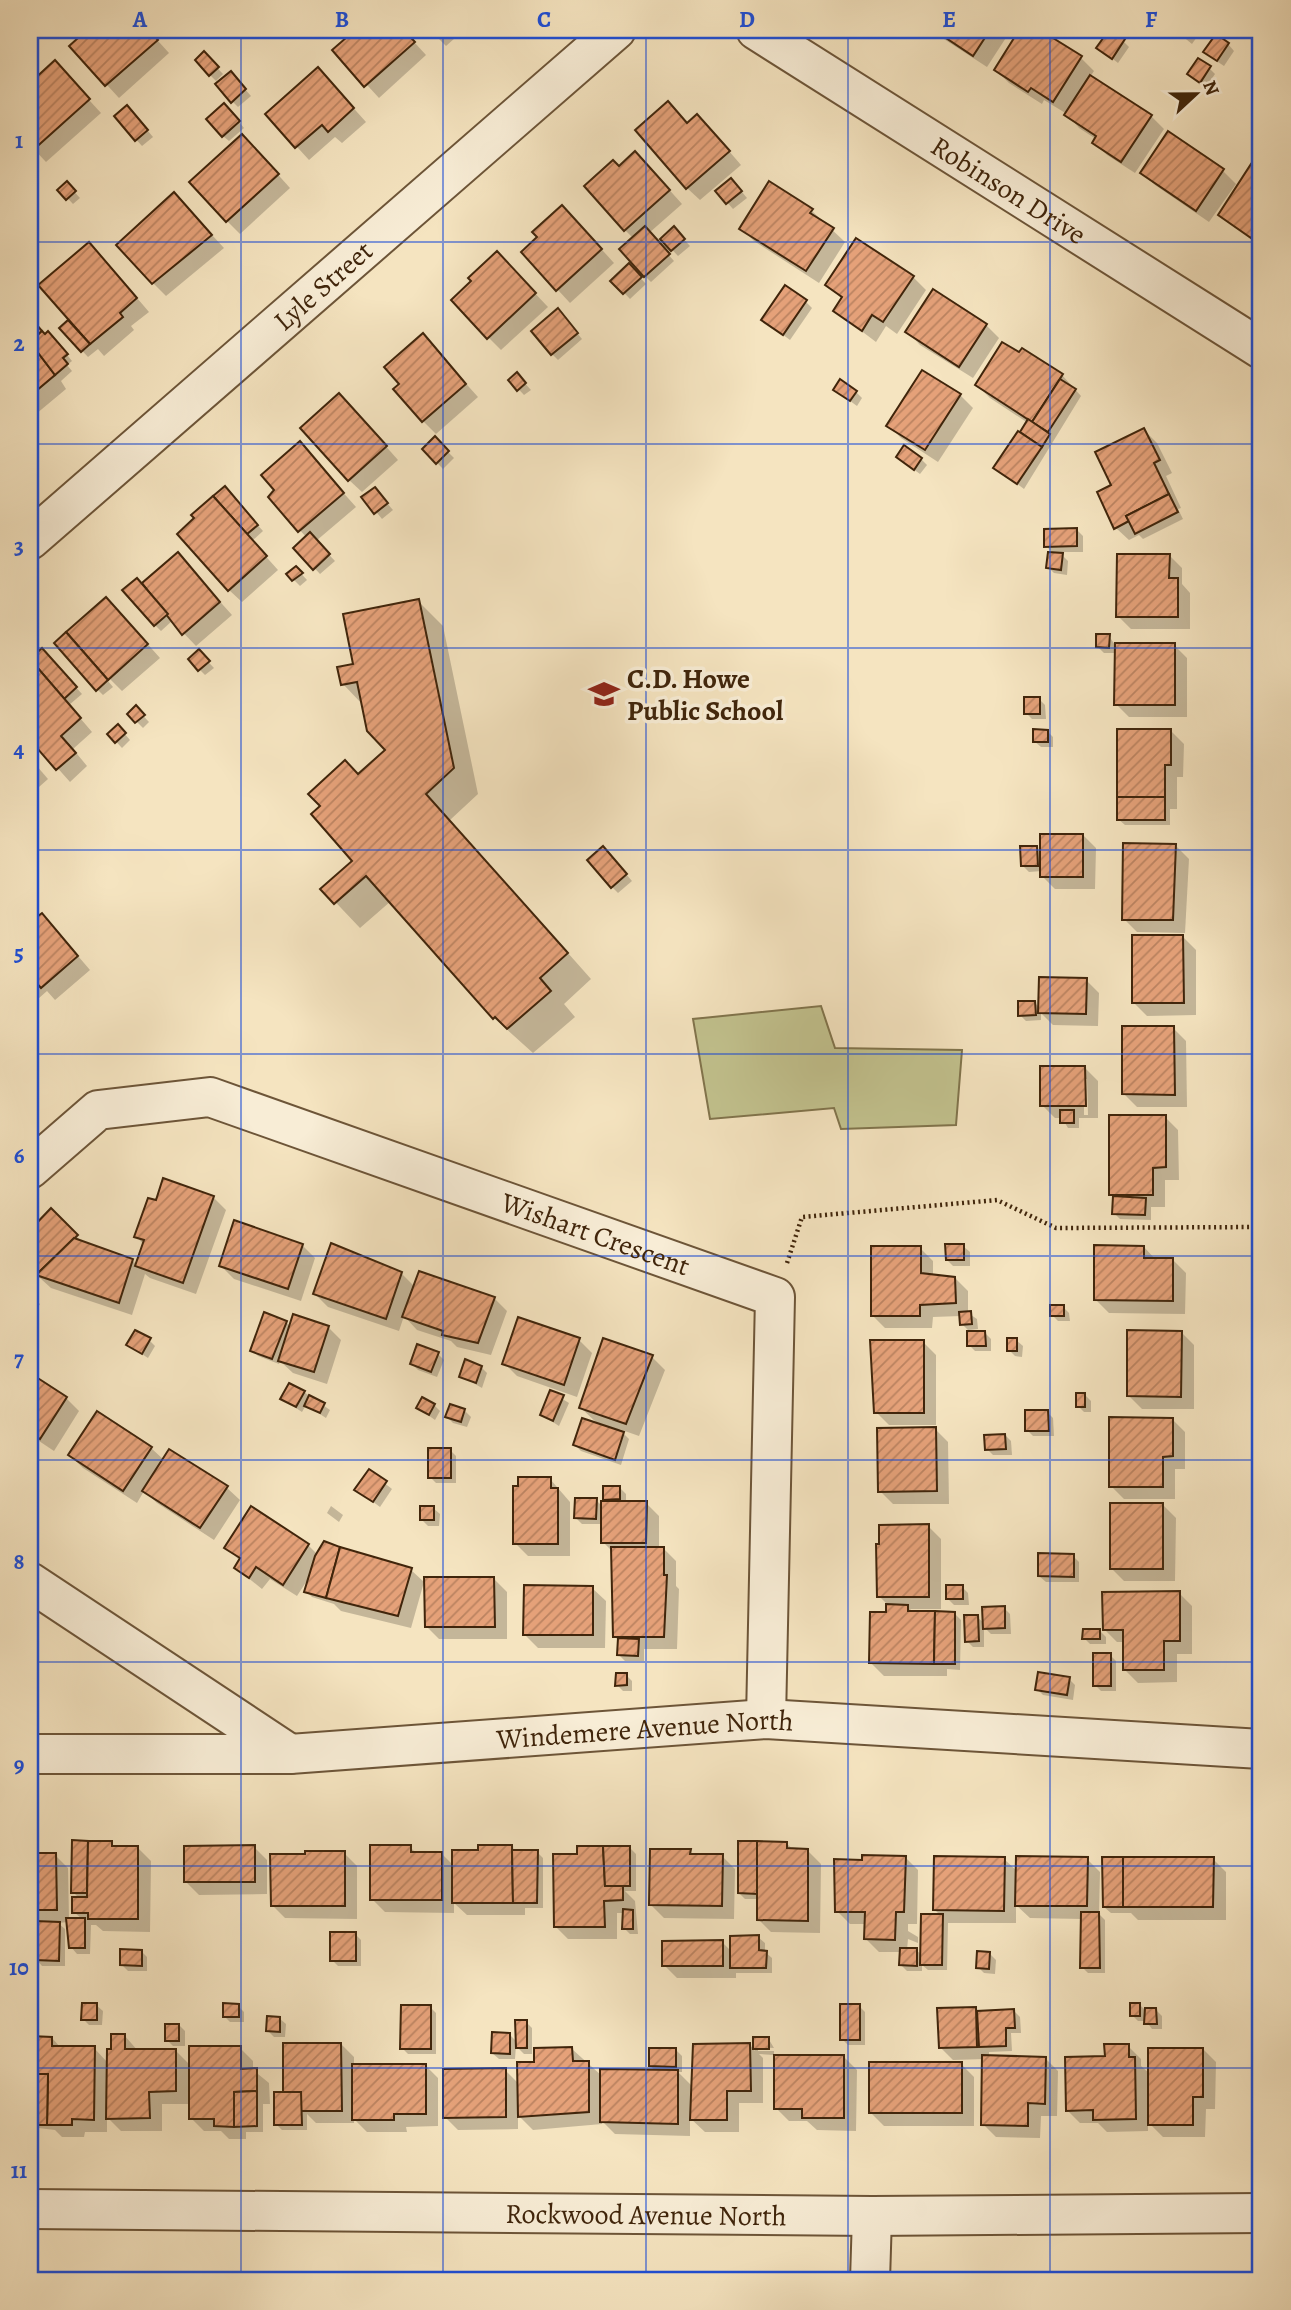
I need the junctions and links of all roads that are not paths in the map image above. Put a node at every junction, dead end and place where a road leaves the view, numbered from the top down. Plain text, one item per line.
1 (616, 30) edge
2 (756, 30) edge
3 (1261, 349) edge
4 (30, 540) edge
5 (30, 1169) edge
6 (30, 1582) edge
7 (766, 1720) junction
8 (1261, 1749) edge
9 (30, 1754) edge
10 (290, 1754) junction
11 (30, 2209) edge
12 (1261, 2213) edge
13 (872, 2216) junction
14 (870, 2280) edge

1 - 4 street, Lyle Street
2 - 3 street, Robinson Drive
5 - 7 street, Wishart Crescent
6 - 10 street
7 - 8 street, Windemere Avenue North
7 - 10 street, Windemere Avenue North
9 - 10 street, Windemere Avenue North
11 - 13 street, Rockwood Avenue North
12 - 13 street, Rockwood Avenue North
13 - 14 street

